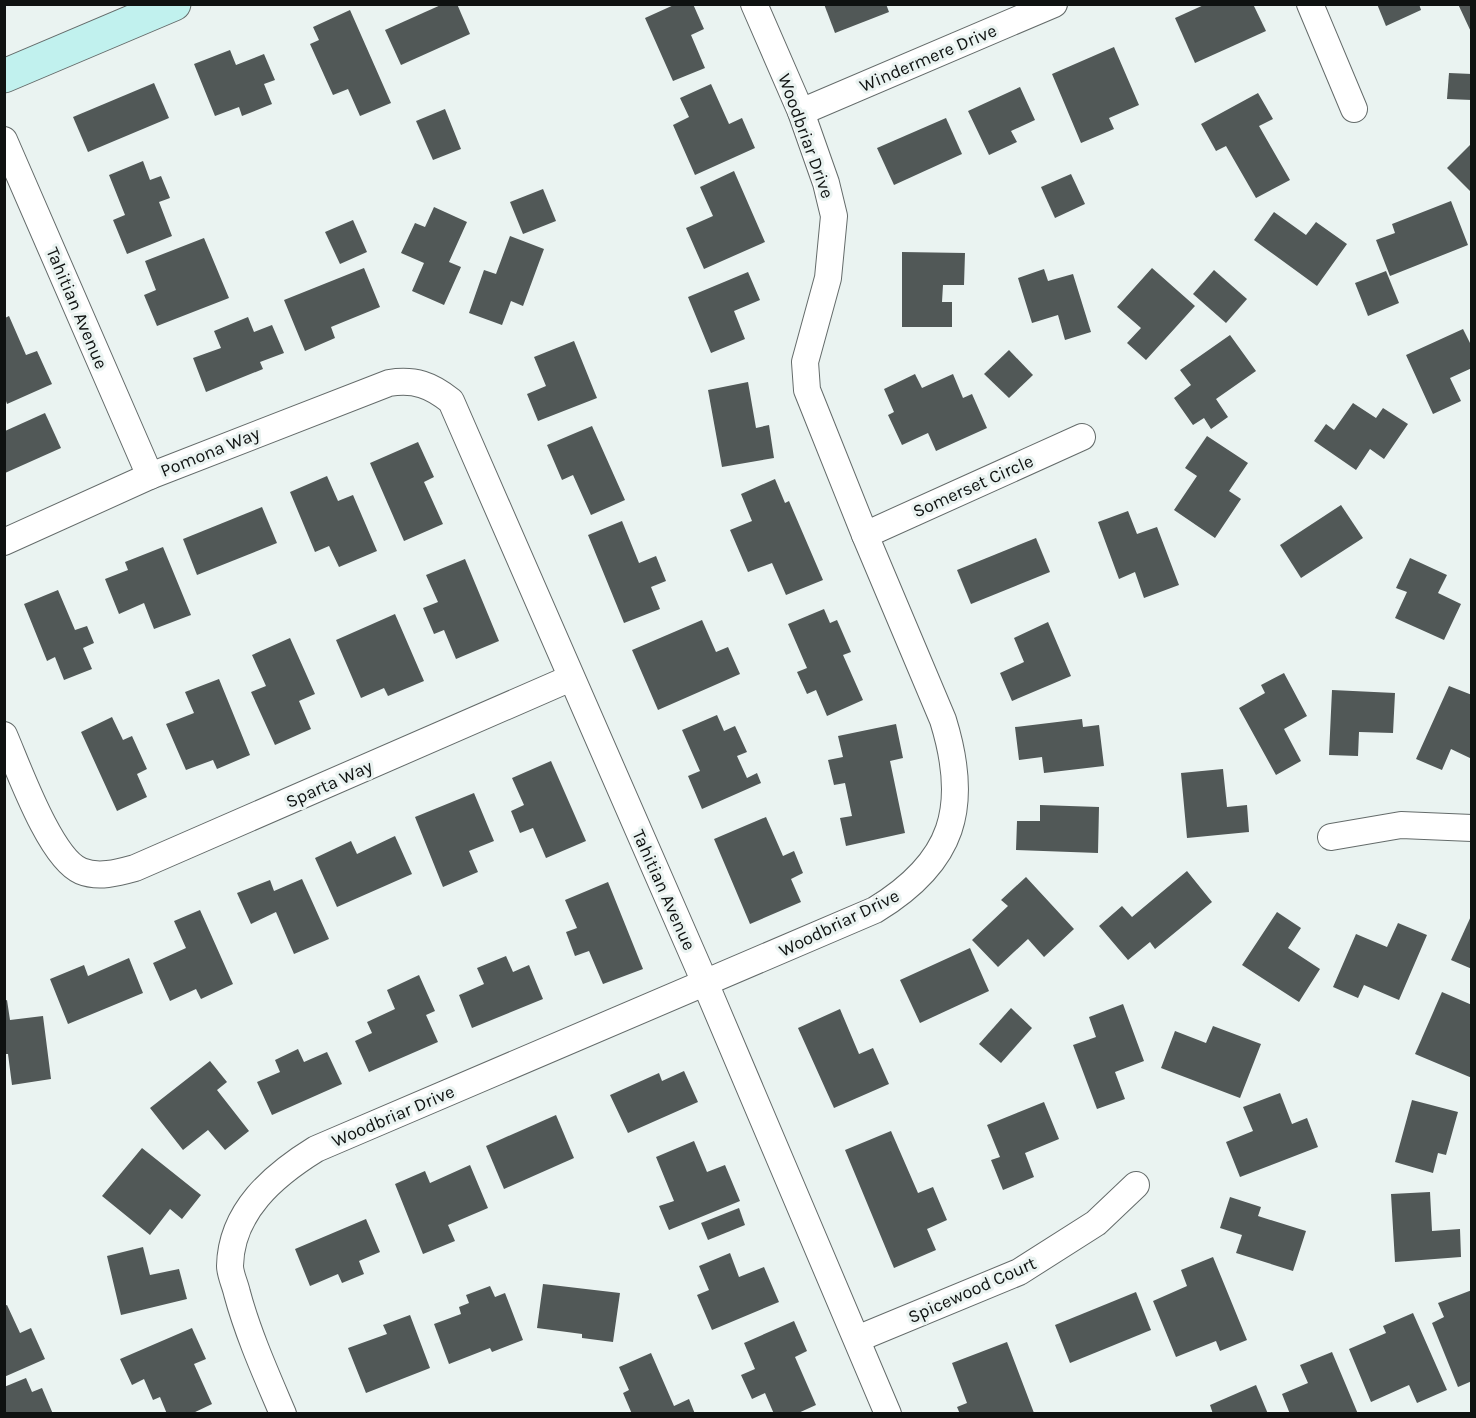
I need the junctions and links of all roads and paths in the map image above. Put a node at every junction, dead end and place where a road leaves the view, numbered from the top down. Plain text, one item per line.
1 (174, 4) edge
2 (754, 4) edge
3 (1054, 4) edge
4 (1310, 4) edge
5 (4, 76) edge
6 (1354, 109) dead end
7 (801, 112) junction
8 (4, 140) edge
9 (421, 382) joint
10 (1082, 437) dead end
11 (150, 476) junction
12 (865, 535) junction
13 (4, 542) edge
14 (572, 678) junction
15 (4, 735) edge
16 (1472, 828) edge
17 (1331, 837) dead end
18 (706, 984) junction
19 (1136, 1185) dead end
20 (857, 1339) junction
21 (283, 1413) edge
22 (888, 1413) edge

1 - 5 main road
2 - 7 street, Woodbriar Drive
3 - 7 street, Windermere Drive
4 - 6 street
7 - 12 street, Woodbriar Drive
8 - 11 street, Tahitian Avenue
9 - 11 street, Pomona Way
9 - 14 street, Tahitian Avenue
10 - 12 street, Somerset Circle
11 - 13 street, Pomona Way
12 - 18 street, Woodbriar Drive
14 - 15 street, Sparta Way
14 - 18 street, Tahitian Avenue
16 - 17 street
18 - 20 street, Tahitian Avenue
18 - 21 street, Woodbriar Drive
19 - 20 street, Spicewood Court
20 - 22 street, Tahitian Avenue

